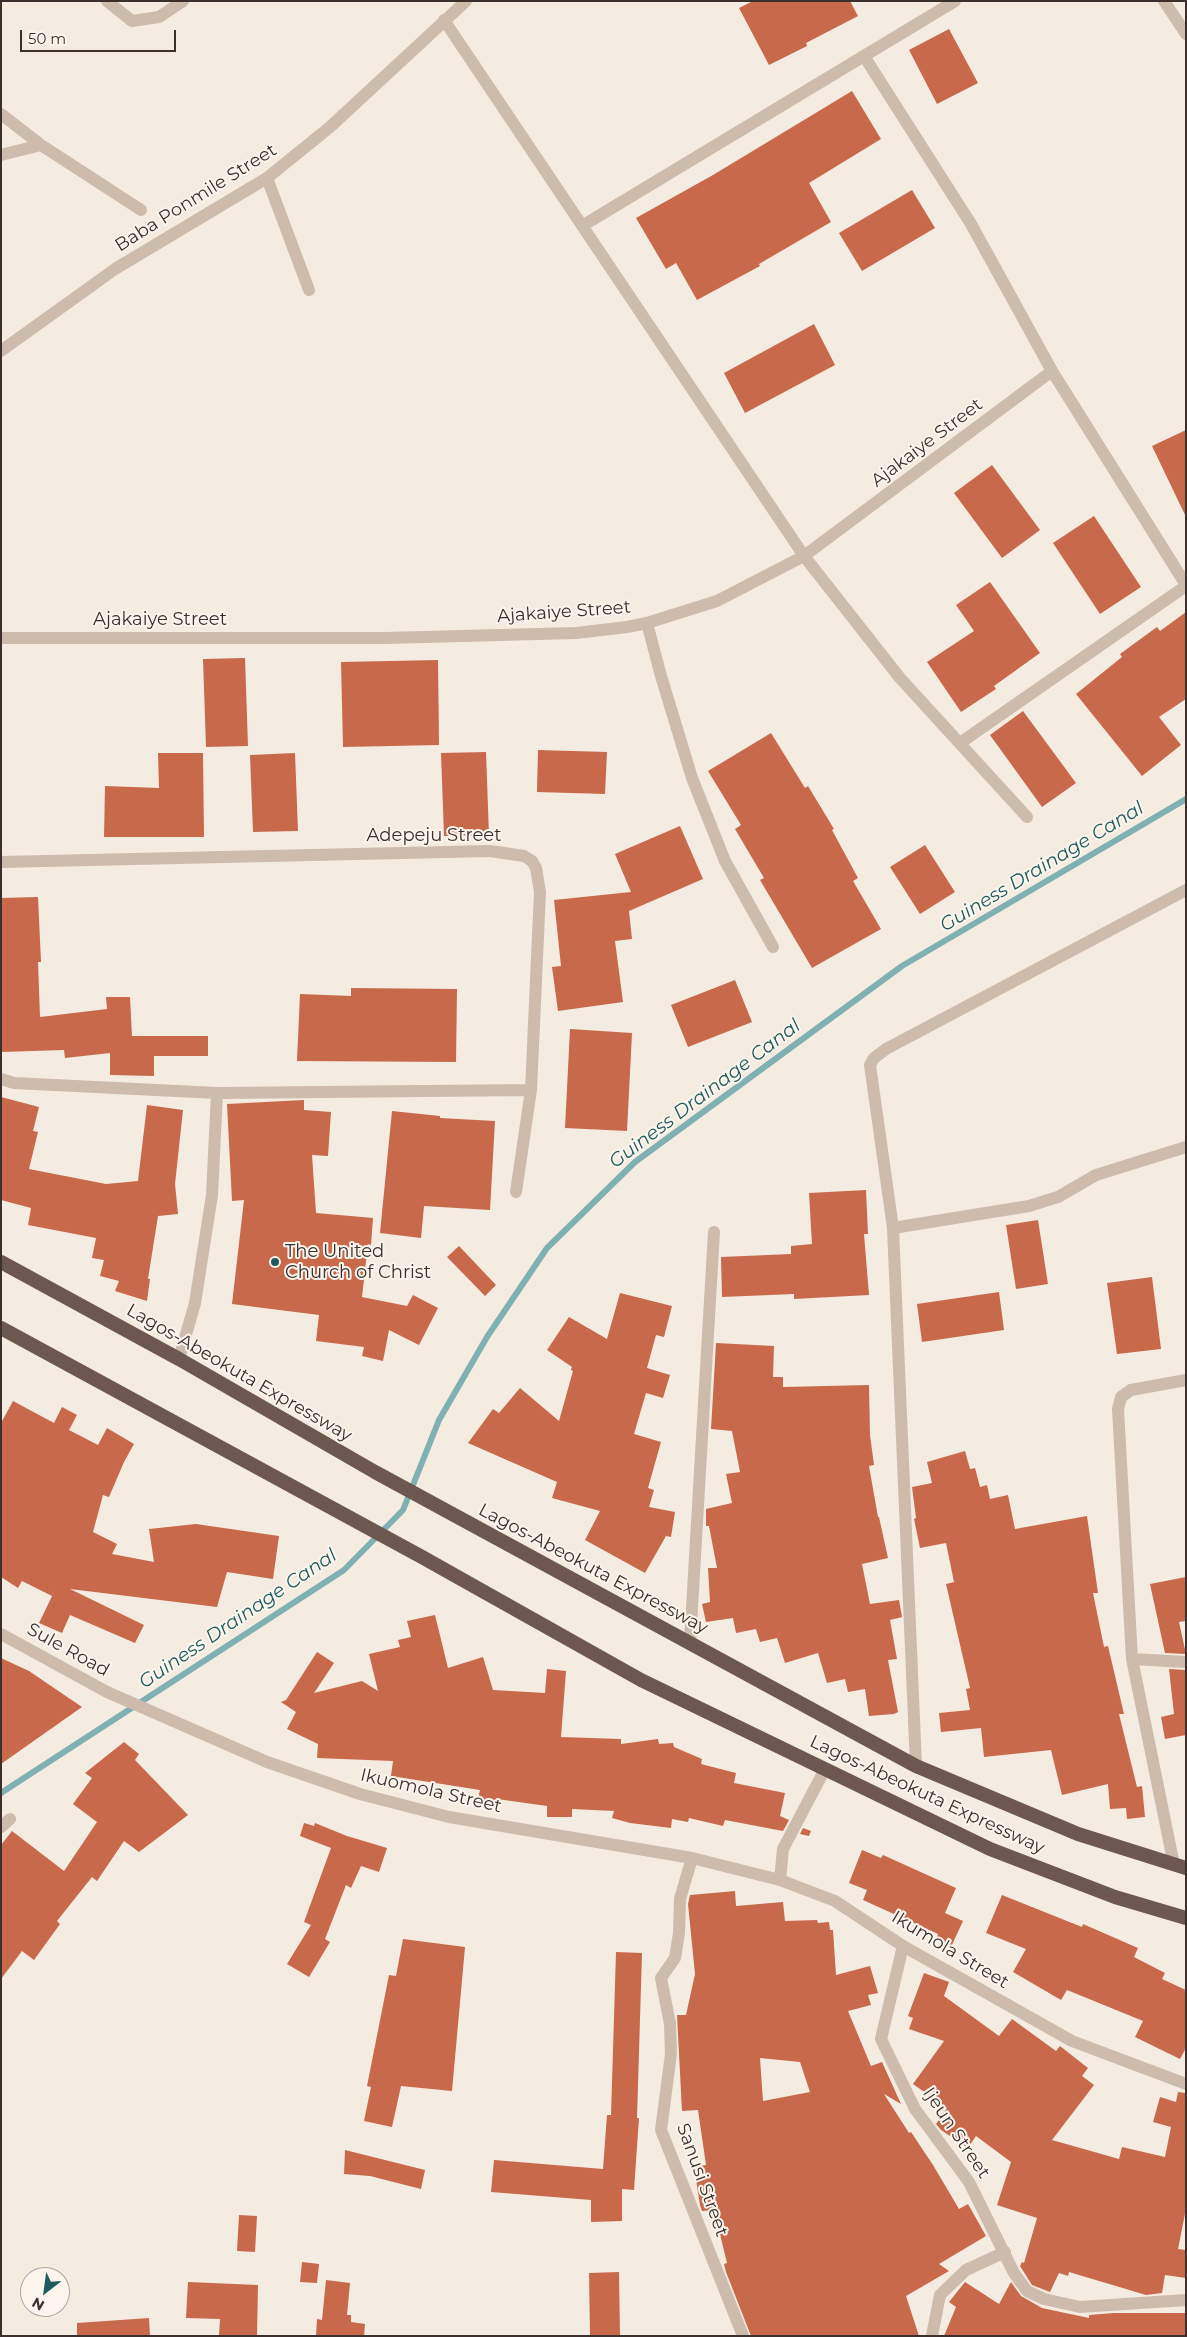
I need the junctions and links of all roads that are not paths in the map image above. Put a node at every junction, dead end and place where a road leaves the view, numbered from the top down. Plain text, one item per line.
1 (107, 1) edge
2 (183, 1) edge
3 (466, 1) edge
4 (954, 1) edge
5 (1164, 1) edge
6 (444, 20) junction
7 (1186, 34) edge
8 (864, 56) junction
9 (1, 114) edge
10 (41, 145) junction
11 (1, 155) edge
12 (267, 178) junction
13 (141, 210) dead end
14 (582, 226) junction
15 (308, 290) dead end
16 (1, 351) edge
17 (1052, 371) junction
18 (804, 556) junction
19 (1186, 586) edge
20 (647, 623) junction
21 (1, 638) edge
22 (960, 743) junction
23 (1027, 817) dead end
24 (1, 862) edge
25 (1186, 890) edge
26 (773, 947) dead end
27 (1, 1080) edge
28 (532, 1090) junction
29 (217, 1093) junction
30 (1186, 1147) edge
31 (516, 1192) dead end
32 (893, 1228) junction
33 (714, 1232) dead end
34 (1, 1262) edge
35 (1, 1328) edge
36 (179, 1360) junction
37 (1186, 1380) edge
38 (1, 1634) edge
39 (690, 1642) junction
40 (1132, 1660) junction
41 (1186, 1662) edge
42 (173, 1720) joint
43 (916, 1766) junction
44 (825, 1769) junction
45 (692, 1858) junction
46 (1180, 1867) edge
47 (780, 1880) junction
48 (1186, 1918) edge
49 (903, 1946) junction
50 (1186, 2084) edge
51 (1005, 2252) junction
52 (1186, 2300) edge
53 (743, 2336) edge
54 (932, 2336) edge

1 - 2 street
3 - 6 street, Baba Ponmile Street
4 - 8 street
5 - 7 street
6 - 12 street, Baba Ponmile Street
6 - 14 street
8 - 14 street
8 - 17 street
9 - 10 street
10 - 11 street
10 - 13 street
12 - 15 street
12 - 16 street, Baba Ponmile Street
14 - 18 street
17 - 18 street, Ajakaiye Street
17 - 19 street
18 - 20 street, Ajakaiye Street
18 - 22 street
19 - 22 street
20 - 21 street, Ajakaiye Street
20 - 26 street
22 - 23 street
24 - 28 street, Adepeju Street
25 - 32 street
27 - 29 street
28 - 29 street
28 - 31 street, Adepeju Street
29 - 36 street
30 - 32 street
32 - 43 street
33 - 39 street
34 - 36 highway, Lagos-Abeokuta Expressway
35 - 44 highway, Lagos-Abeokuta Expressway
36 - 39 highway, Lagos-Abeokuta Expressway
37 - 40 street
38 - 42 street, Sule Road
39 - 43 highway, Lagos-Abeokuta Expressway
40 - 41 street
40 - 46 street
42 - 45 street, Ikuomola Street
43 - 46 highway, Lagos-Abeokuta Expressway
44 - 47 street
44 - 48 highway, Lagos-Abeokuta Expressway
45 - 47 street, Ikumola Street
45 - 53 street, Sanusi Street
47 - 49 street, Ikumola Street
49 - 50 street, Ikumola Street
49 - 51 street, Ijeun Street
51 - 52 street, Ijeun Street
51 - 54 street

